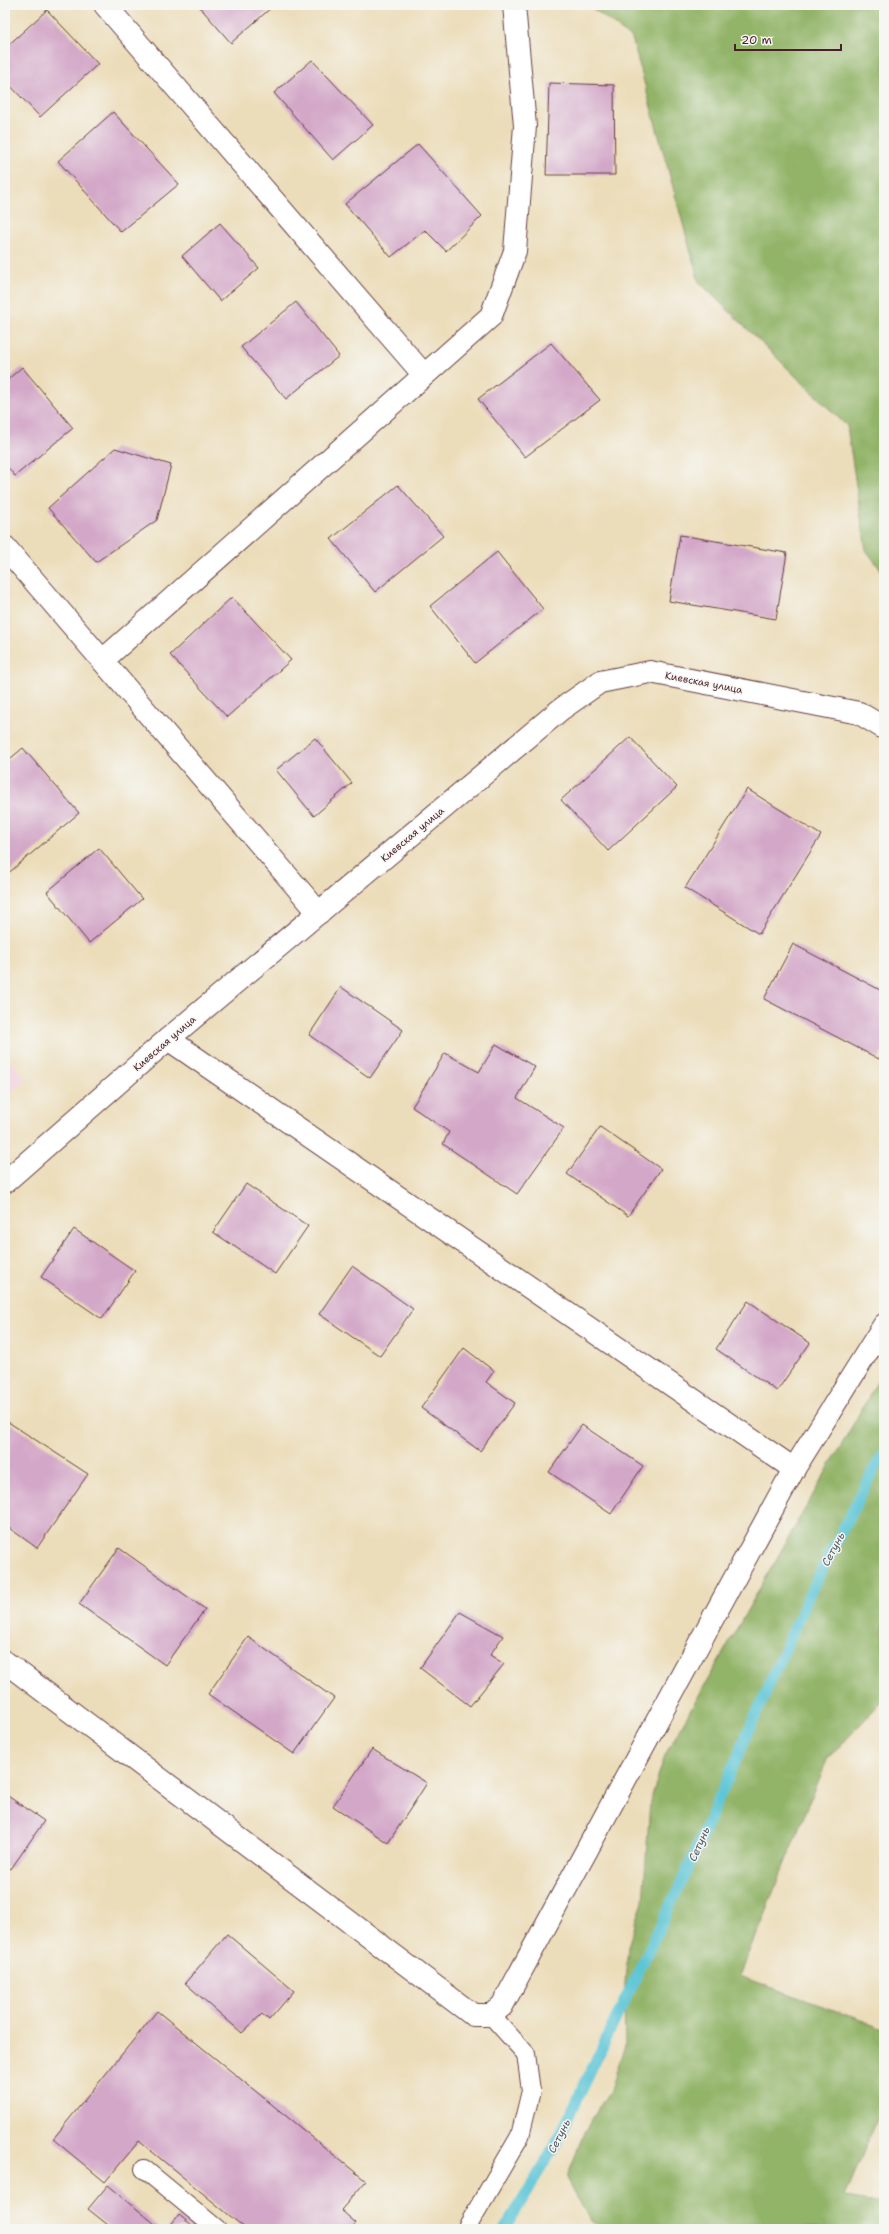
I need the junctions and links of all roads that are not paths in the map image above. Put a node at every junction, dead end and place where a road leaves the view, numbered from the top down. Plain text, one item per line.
1 (106, 5) edge
2 (514, 5) edge
3 (424, 375) junction
4 (5, 547) edge
5 (103, 660) junction
6 (884, 728) edge
7 (319, 913) junction
8 (168, 1039) junction
9 (5, 1182) edge
10 (884, 1325) edge
11 (794, 1469) junction
12 (5, 1662) edge
13 (491, 2015) junction
14 (144, 2169) dead end
15 (217, 2229) edge
16 (466, 2229) edge

1 - 3 street
2 - 3 street
3 - 5 street
4 - 5 street
5 - 7 street
6 - 7 street, Киевская улица
7 - 8 street, Киевская улица
8 - 9 street, Киевская улица
8 - 11 street
10 - 11 street
11 - 13 street
12 - 13 street
13 - 16 lane
14 - 15 lane

